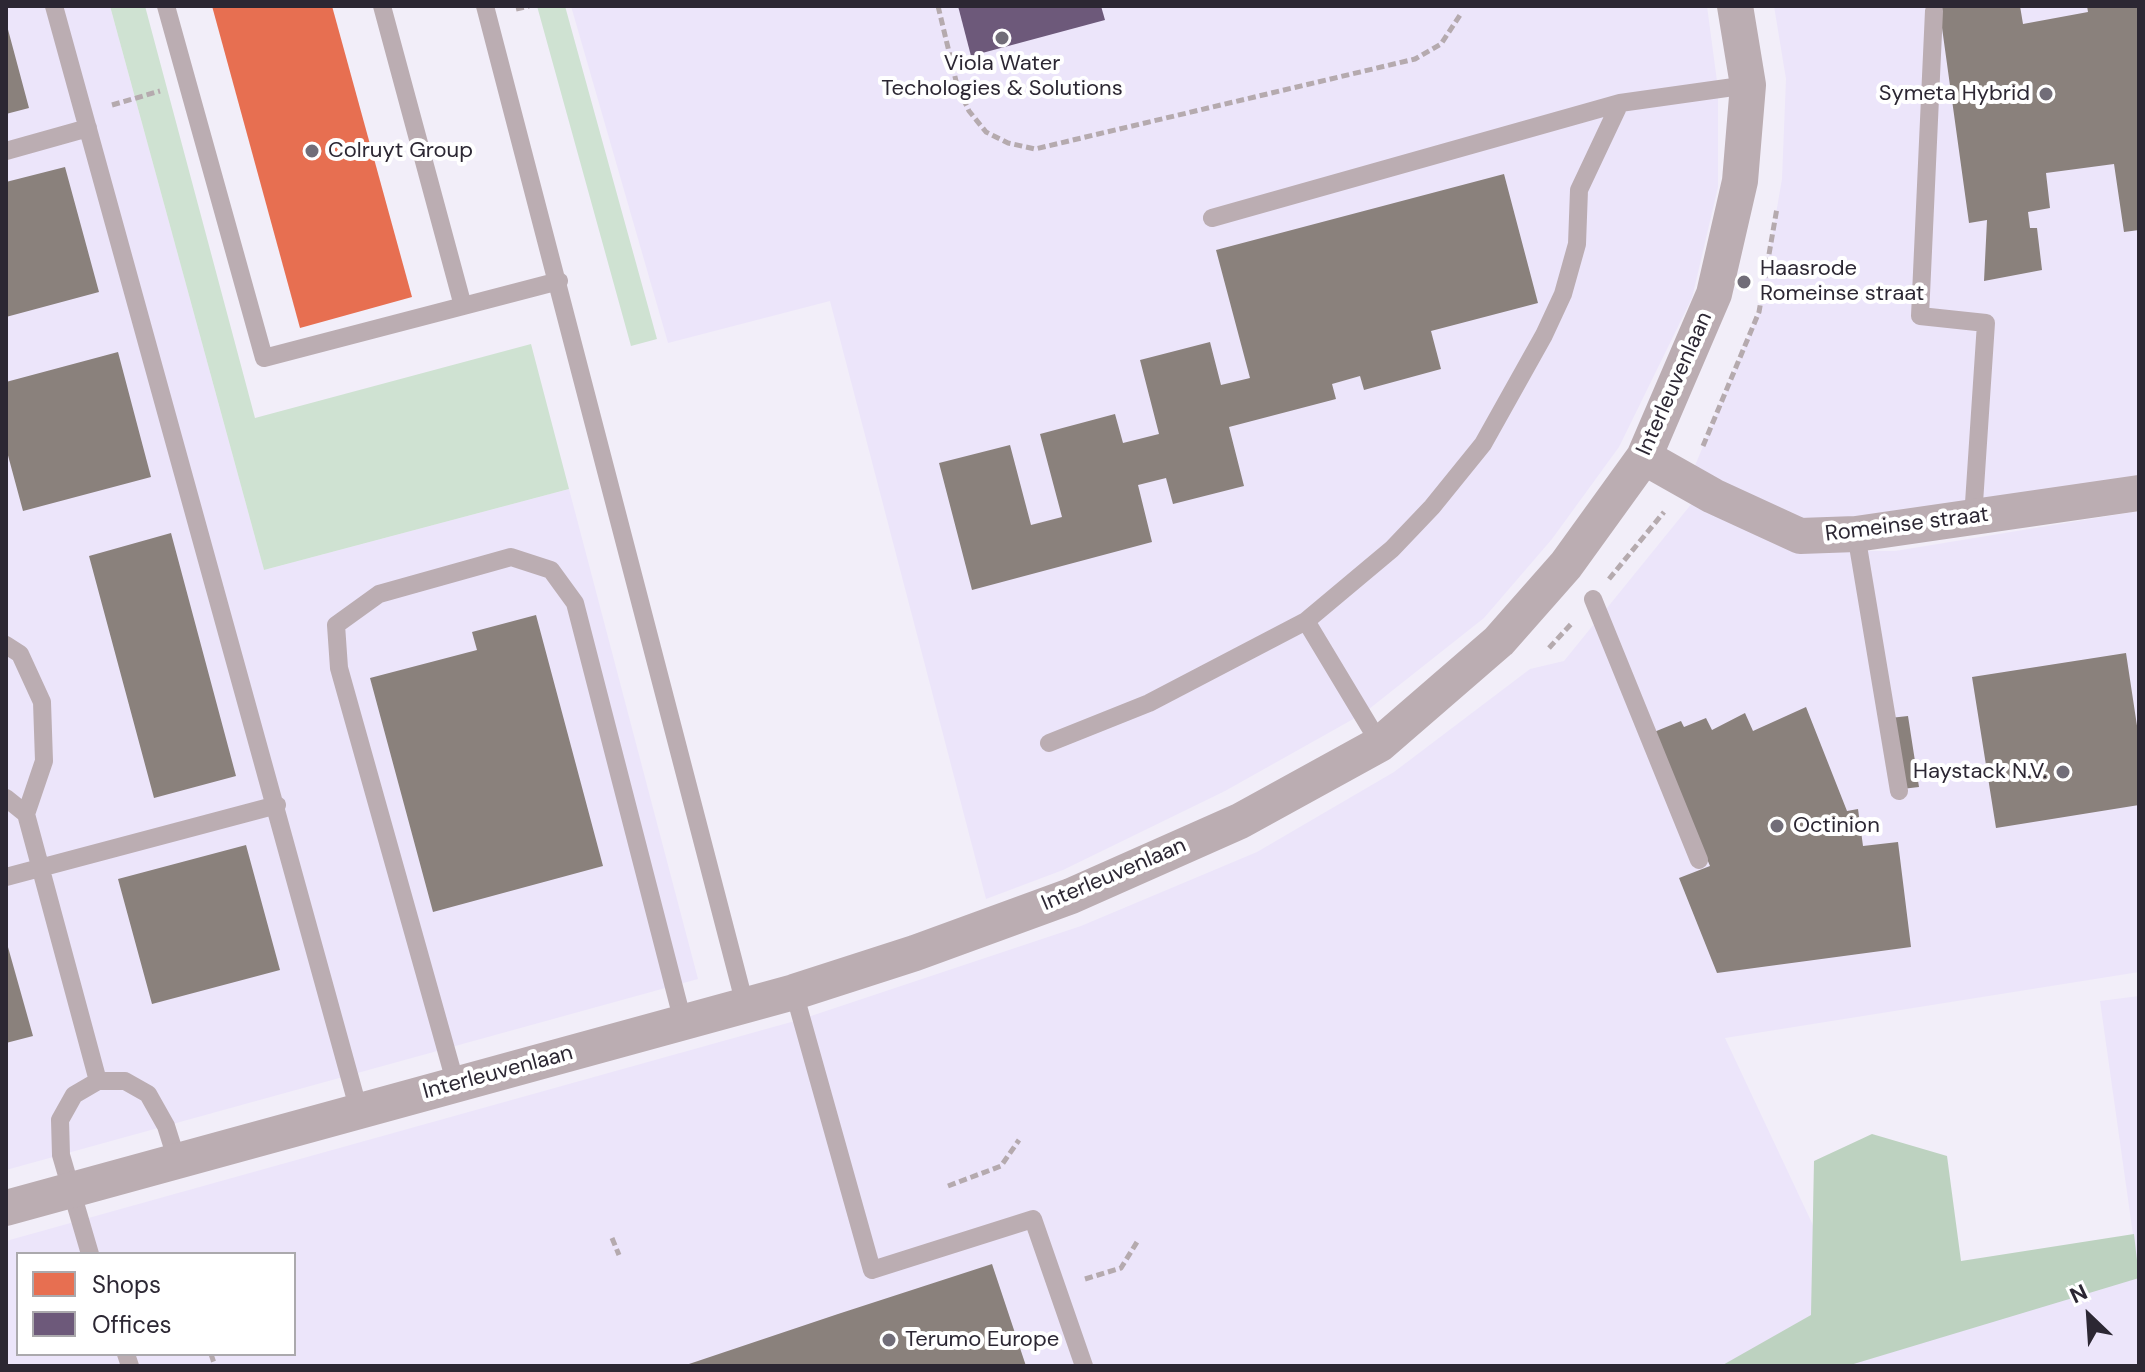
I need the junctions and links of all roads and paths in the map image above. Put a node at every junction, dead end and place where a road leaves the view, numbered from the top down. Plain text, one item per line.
1 (54, 6) edge
2 (166, 6) edge
3 (382, 6) edge
4 (485, 6) edge
5 (938, 6) edge
6 (1735, 6) edge
7 (1934, 11) dead end
8 (1462, 12) dead end
9 (188, 83) junction
10 (1748, 85) junction
11 (1620, 103) junction
12 (86, 121) junction
13 (6, 151) edge
14 (1779, 194) dead end
15 (1212, 218) dead end
16 (559, 281) junction
17 (463, 306) junction
18 (1644, 457) junction
19 (1689, 480) junction
20 (2139, 493) edge
21 (1973, 518) junction
22 (1856, 534) junction
23 (1593, 599) junction
24 (1306, 621) junction
25 (6, 645) edge
26 (1539, 658) dead end
27 (1049, 743) dead end
28 (1380, 744) junction
29 (1899, 791) dead end
30 (6, 798) edge
31 (277, 805) junction
32 (26, 814) junction
33 (1699, 860) dead end
34 (41, 868) junction
35 (6, 877) edge
36 (794, 992) junction
37 (745, 1005) junction
38 (683, 1022) junction
39 (98, 1081) junction
40 (456, 1085) junction
41 (359, 1111) junction
42 (1019, 1140) dead end
43 (177, 1161) junction
44 (948, 1186) dead end
45 (70, 1191) junction
46 (6, 1208) edge
47 (612, 1238) dead end
48 (1137, 1242) dead end
49 (89, 1252) edge
50 (619, 1255) dead end
51 (1057, 1288) junction
52 (1084, 1366) edge

1 - 12 lane
2 - 9 lane
3 - 17 lane
4 - 16 lane
5 - 8 path
6 - 10 street, Interleuvenlaan
7 - 21 lane
9 - 12 path
9 - 17 lane
10 - 11 lane
10 - 18 street, Interleuvenlaan
11 - 15 lane
11 - 24 lane
12 - 13 lane
12 - 31 lane
14 - 19 path
16 - 17 lane
16 - 37 lane
18 - 19 street, Romeinse straat
18 - 28 street, Interleuvenlaan
19 - 22 street, Romeinse straat
19 - 23 path
20 - 21 street, Romeinse straat
21 - 22 street, Romeinse straat
22 - 29 lane
23 - 26 path
23 - 33 lane
24 - 27 lane
24 - 28 lane
25 - 32 lane
28 - 36 street, Interleuvenlaan
30 - 32 lane
31 - 34 lane
31 - 41 lane
32 - 34 lane
34 - 35 lane
34 - 39 lane
36 - 37 street, Interleuvenlaan
36 - 51 lane
37 - 38 street, Interleuvenlaan
38 - 40 street, Interleuvenlaan
38 - 40 lane
39 - 43 lane
39 - 45 lane
40 - 41 street, Interleuvenlaan
41 - 43 street, Interleuvenlaan
42 - 44 path
43 - 45 street, Interleuvenlaan
45 - 46 street, Interleuvenlaan
45 - 49 lane
47 - 50 path
48 - 51 path
51 - 52 lane

